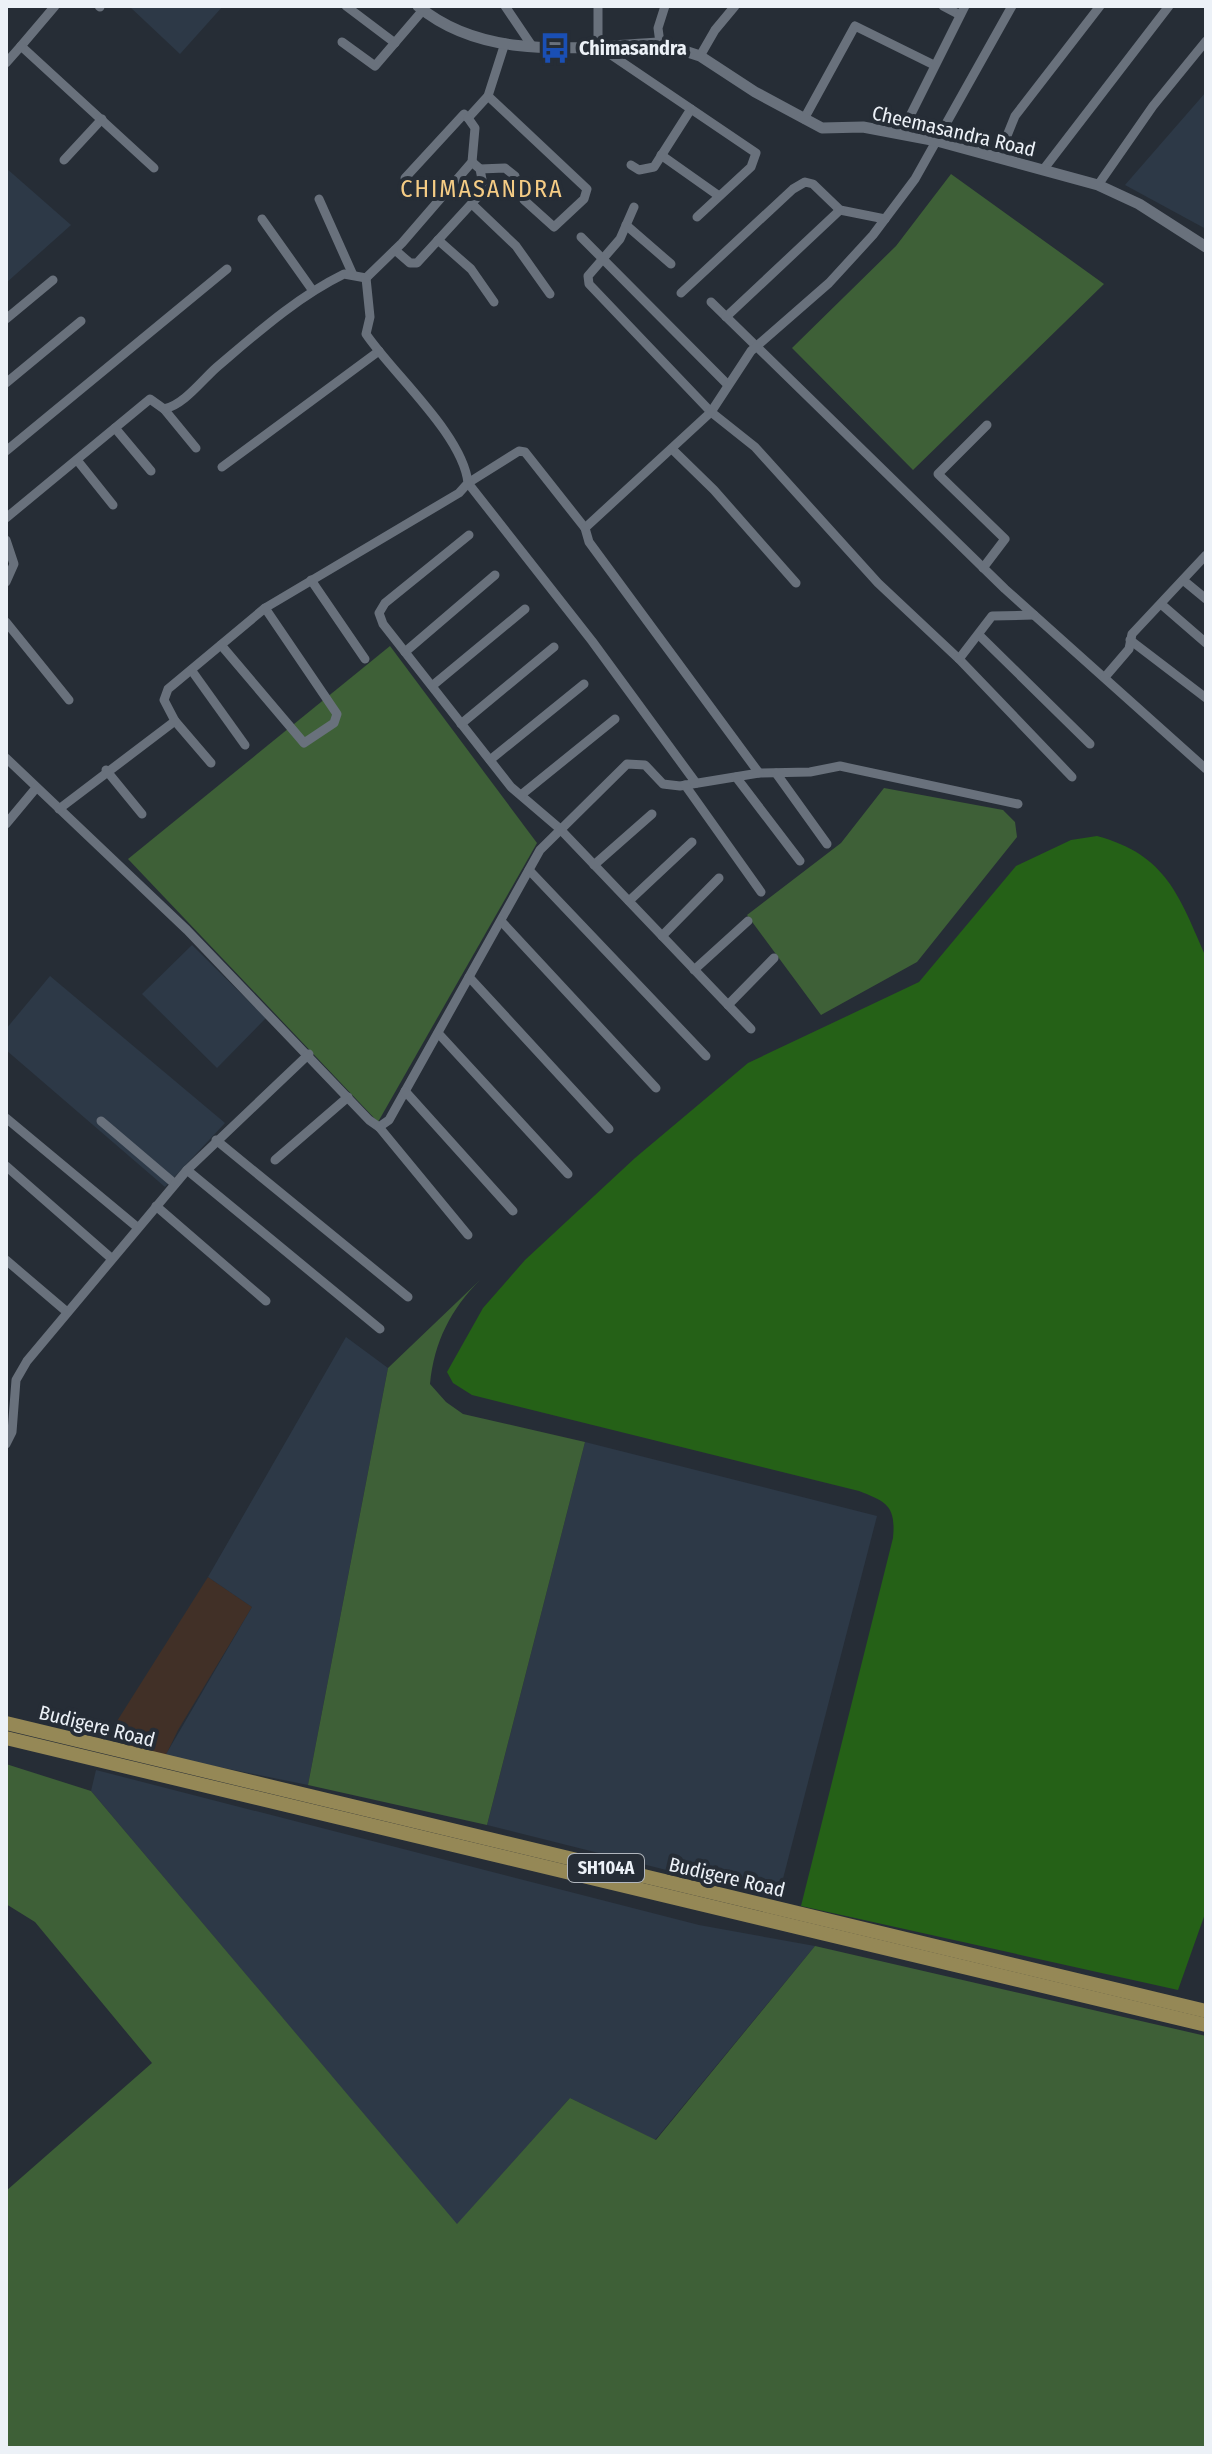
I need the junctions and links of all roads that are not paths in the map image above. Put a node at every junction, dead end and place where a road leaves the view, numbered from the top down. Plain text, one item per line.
1 (55, 6) edge
2 (346, 6) edge
3 (505, 6) edge
4 (598, 6) edge
5 (665, 6) edge
6 (735, 6) edge
7 (943, 6) edge
8 (1012, 6) edge
9 (1100, 6) edge
10 (1169, 6) edge
11 (420, 8) edge
12 (963, 11) edge
13 (1206, 41) edge
14 (342, 42) dead end
15 (395, 43) junction
16 (505, 43) junction
17 (660, 43) junction
18 (21, 46) junction
19 (532, 46) junction
20 (598, 46) junction
21 (700, 56) junction
22 (6, 63) edge
23 (934, 65) junction
24 (488, 96) junction
25 (691, 109) junction
26 (468, 118) junction
27 (102, 119) junction
28 (804, 119) junction
29 (901, 134) junction
30 (937, 141) junction
31 (661, 155) junction
32 (998, 158) junction
33 (64, 160) dead end
34 (631, 165) dead end
35 (476, 166) junction
36 (154, 168) dead end
37 (1043, 170) junction
38 (515, 176) dead end
39 (405, 178) dead end
40 (1098, 185) junction
41 (719, 196) junction
42 (319, 199) dead end
43 (524, 200) dead end
44 (472, 204) junction
45 (634, 207) dead end
46 (840, 210) junction
47 (697, 217) dead end
48 (262, 219) dead end
49 (885, 219) junction
50 (626, 225) junction
51 (581, 237) dead end
52 (438, 240) junction
53 (1206, 247) edge
54 (395, 250) junction
55 (603, 258) junction
56 (671, 264) dead end
57 (227, 269) dead end
58 (353, 275) junction
59 (366, 278) junction
60 (53, 280) dead end
61 (313, 291) junction
62 (681, 293) dead end
63 (550, 294) dead end
64 (494, 302) dead end
65 (711, 302) dead end
66 (726, 317) junction
67 (6, 319) edge
68 (81, 321) dead end
69 (755, 347) junction
70 (379, 351) junction
71 (6, 383) edge
72 (728, 385) junction
73 (164, 409) junction
74 (711, 412) junction
75 (987, 425) dead end
76 (115, 428) junction
77 (196, 448) dead end
78 (672, 449) junction
79 (6, 451) edge
80 (77, 460) junction
81 (222, 467) dead end
82 (151, 471) dead end
83 (468, 483) junction
84 (113, 505) dead end
85 (6, 518) edge
86 (585, 528) junction
87 (469, 535) dead end
88 (6, 540) edge
89 (1206, 555) edge
90 (983, 568) junction
91 (495, 575) dead end
92 (311, 580) junction
93 (1183, 580) junction
94 (6, 582) edge
95 (796, 583) dead end
96 (1206, 599) edge
97 (1161, 604) junction
98 (265, 608) junction
99 (525, 609) dead end
100 (1034, 615) junction
101 (6, 622) edge
102 (980, 636) junction
103 (1130, 640) junction
104 (1206, 643) edge
105 (221, 645) junction
106 (554, 647) dead end
107 (405, 652) junction
108 (365, 659) dead end
109 (959, 659) junction
110 (192, 671) junction
111 (1105, 677) junction
112 (584, 684) dead end
113 (432, 686) junction
114 (1206, 698) edge
115 (69, 700) dead end
116 (615, 719) dead end
117 (175, 721) junction
118 (461, 724) junction
119 (1090, 744) dead end
120 (245, 745) dead end
121 (6, 758) edge
122 (490, 760) junction
123 (211, 763) dead end
124 (1206, 769) edge
125 (106, 770) junction
126 (759, 773) junction
127 (776, 773) junction
128 (736, 777) junction
129 (1072, 777) dead end
130 (691, 784) junction
131 (36, 788) junction
132 (521, 795) junction
133 (1018, 804) dead end
134 (59, 809) junction
135 (142, 814) dead end
136 (652, 814) dead end
137 (6, 824) edge
138 (559, 828) junction
139 (692, 842) dead end
140 (827, 844) dead end
141 (800, 861) dead end
142 (594, 865) junction
143 (529, 870) junction
144 (719, 878) dead end
145 (761, 892) dead end
146 (629, 901) junction
147 (501, 921) junction
148 (748, 921) dead end
149 (662, 936) junction
150 (774, 958) dead end
151 (694, 970) junction
152 (469, 977) junction
153 (728, 1005) junction
154 (751, 1029) dead end
155 (438, 1033) junction
156 (309, 1054) junction
157 (706, 1056) dead end
158 (656, 1088) dead end
159 (405, 1091) junction
160 (348, 1097) junction
161 (6, 1118) edge
162 (101, 1121) dead end
163 (379, 1127) junction
164 (609, 1129) dead end
165 (216, 1140) junction
166 (275, 1160) dead end
167 (6, 1166) edge
168 (187, 1170) junction
169 (568, 1174) dead end
170 (175, 1184) junction
171 (156, 1206) junction
172 (513, 1211) dead end
173 (137, 1227) junction
174 (468, 1235) dead end
175 (111, 1258) junction
176 (6, 1260) edge
177 (408, 1297) dead end
178 (266, 1301) dead end
179 (67, 1312) junction
180 (380, 1329) dead end
181 (6, 1444) edge
182 (6, 1723) edge
183 (6, 1738) edge
184 (1206, 2011) edge
185 (1206, 2025) edge

1 - 18 street
2 - 15 street
3 - 19 street
4 - 20 street
5 - 17 street
6 - 21 street
7 - 12 street
8 - 30 street
9 - 32 street
10 - 37 street
11 - 15 street
11 - 16 street, Cheemasandra Road
12 - 23 street
13 - 40 street
14 - 15 street
16 - 19 street, Cheemasandra Road
16 - 24 street
17 - 20 street, Cheemasandra Road
17 - 21 street, Cheemasandra Road
18 - 22 street
18 - 27 street
19 - 20 street, Cheemasandra Road
20 - 25 street
21 - 28 street, Cheemasandra Road
23 - 28 street
23 - 29 street
24 - 26 street
24 - 43 street
25 - 31 street
25 - 41 street
26 - 35 street
26 - 39 street
27 - 33 street
27 - 36 street
28 - 29 street, Cheemasandra Road
29 - 30 street, Cheemasandra Road
30 - 32 street, Cheemasandra Road
30 - 49 street
31 - 34 street
31 - 41 street
32 - 37 street, Cheemasandra Road
35 - 38 street
35 - 44 street
35 - 54 street
37 - 40 street, Cheemasandra Road
40 - 53 street, Cheemasandra Road
41 - 47 street
42 - 58 street
44 - 52 street
44 - 63 street
45 - 50 street
46 - 49 street
46 - 62 street
46 - 66 street
48 - 61 street
49 - 69 street
50 - 55 street
50 - 56 street
51 - 55 street
52 - 54 street
52 - 64 street
54 - 59 street
55 - 72 street
55 - 74 street
57 - 79 street
58 - 59 street
58 - 61 street
59 - 70 street
60 - 67 street
61 - 73 street
65 - 66 street
66 - 69 street
68 - 71 street
69 - 72 street
69 - 90 street
70 - 81 street
70 - 83 street
72 - 74 street
73 - 76 street
73 - 77 street
74 - 78 street
74 - 109 street
75 - 90 street
76 - 80 street
76 - 82 street
78 - 86 street
78 - 95 street
80 - 84 street
80 - 85 street
83 - 86 street
83 - 92 street
83 - 130 street
86 - 126 street
87 - 107 street
88 - 94 street
89 - 93 street
90 - 100 street
91 - 107 street
92 - 98 street
92 - 108 street
93 - 96 street
93 - 97 street
97 - 103 street
97 - 104 street
98 - 105 street
98 - 105 street
99 - 113 street
100 - 102 street
100 - 111 street
101 - 115 street
102 - 109 street
102 - 119 street
103 - 111 street
103 - 114 street
105 - 110 street
106 - 118 street
107 - 113 street
109 - 129 street
110 - 117 street
110 - 120 street
111 - 124 street
112 - 122 street
113 - 118 street
116 - 132 street
117 - 123 street
117 - 125 street
118 - 122 street
121 - 131 street
122 - 132 street
125 - 134 street
125 - 135 street
126 - 127 street
126 - 128 street
127 - 133 street
127 - 140 street
128 - 130 street
128 - 141 street
130 - 138 street
130 - 145 street
131 - 134 street
131 - 137 street
132 - 138 street
134 - 156 street
136 - 142 street
138 - 142 street
138 - 143 street
139 - 146 street
142 - 146 street
143 - 147 street
143 - 157 street
144 - 149 street
146 - 149 street
147 - 152 street
147 - 158 street
148 - 151 street
149 - 151 street
150 - 153 street
151 - 153 street
152 - 155 street
152 - 164 street
153 - 154 street
155 - 159 street
155 - 169 street
156 - 160 street
156 - 165 street
159 - 163 street
159 - 172 street
160 - 163 street
160 - 166 street
161 - 173 street
162 - 170 street
163 - 174 street
165 - 168 street
165 - 177 street
167 - 175 street
168 - 170 street
168 - 180 street
170 - 171 street
171 - 173 street
171 - 178 street
173 - 175 street
175 - 179 street
176 - 179 street
179 - 181 street
182 - 184 main road, Budigere Road / SH104A
183 - 185 main road, Budigere Road / SH104A

